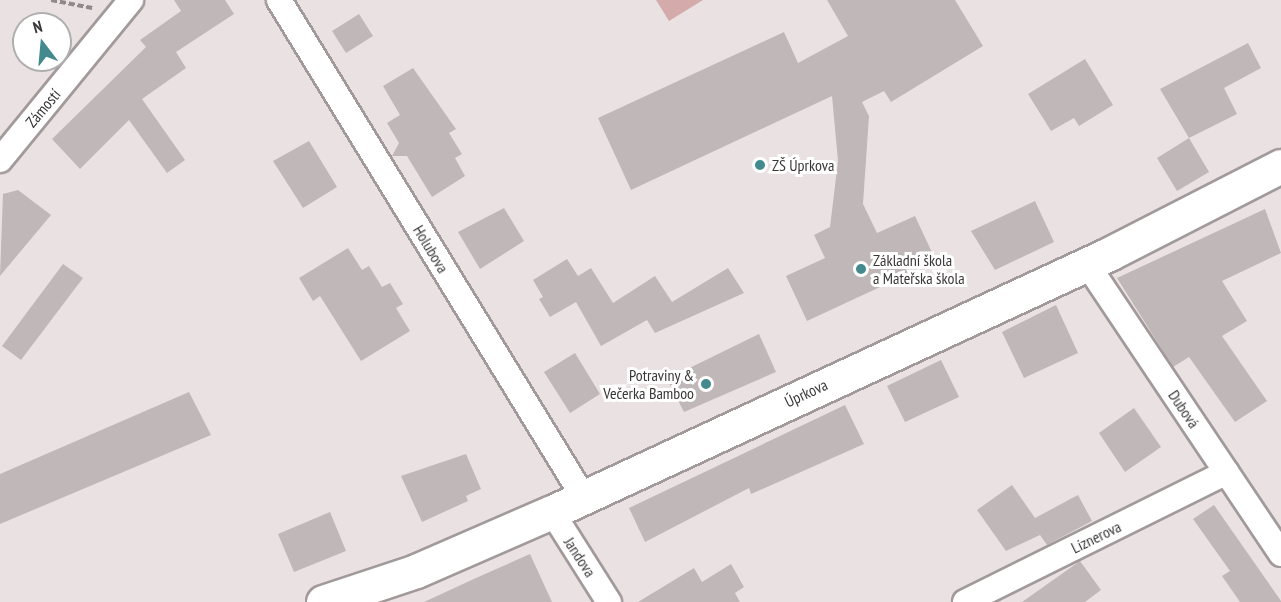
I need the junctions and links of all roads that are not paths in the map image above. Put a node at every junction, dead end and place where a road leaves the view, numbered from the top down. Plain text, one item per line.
1 (279, 0) edge
2 (126, 7) edge
3 (0, 160) edge
4 (1281, 166) edge
5 (1087, 264) junction
6 (1227, 472) junction
7 (584, 498) junction
8 (552, 512) junction
9 (1281, 554) edge
10 (323, 602) edge
11 (609, 602) edge
12 (964, 602) edge

1 - 7 street, Holubova
2 - 3 street, Zámostí
4 - 5 street, Úprkova
5 - 6 street, Dubová
5 - 7 street, Úprkova
6 - 9 street, Dubová
6 - 12 street, Líznerova
7 - 8 street, Úprkova
8 - 10 street, Úprkova
8 - 11 street, Jandova

